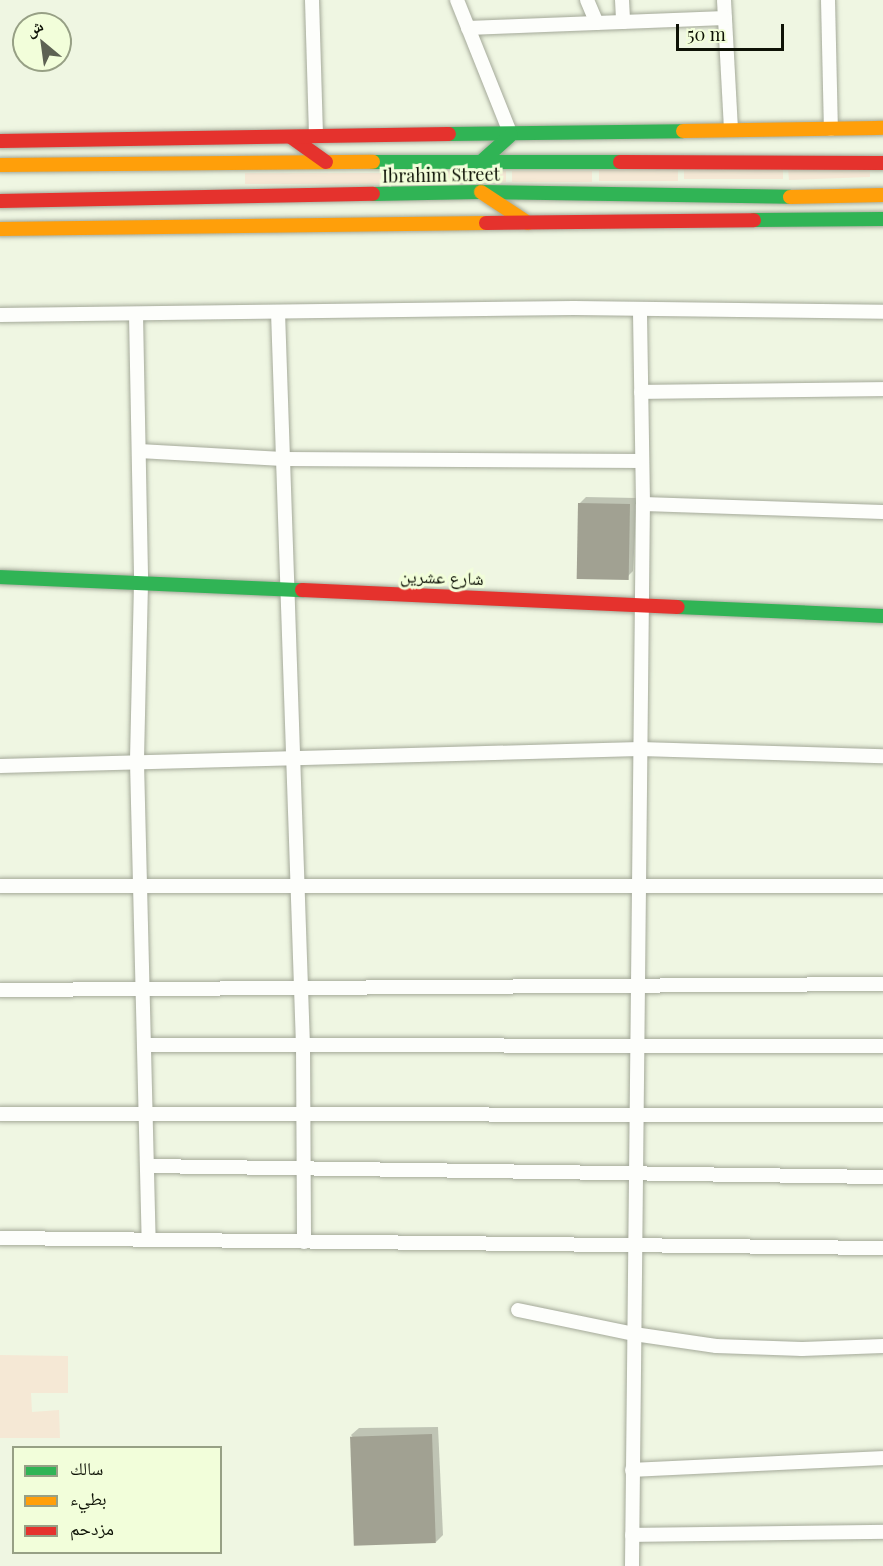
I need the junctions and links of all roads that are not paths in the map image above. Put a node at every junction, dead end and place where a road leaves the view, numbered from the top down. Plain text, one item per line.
1 (312, 0) edge
2 (457, 0) edge
3 (587, 0) edge
4 (622, 0) edge
5 (724, 0) edge
6 (828, 0) edge
7 (725, 18) junction
8 (623, 22) junction
9 (597, 23) junction
10 (468, 28) junction
11 (883, 128) edge
12 (831, 129) junction
13 (731, 130) junction
14 (511, 135) junction
15 (316, 136) junction
16 (291, 137) junction
17 (0, 141) edge
18 (883, 157) edge
19 (482, 160) junction
20 (326, 162) junction
21 (883, 163) edge
22 (803, 164) junction
23 (0, 165) edge
24 (97, 182) junction
25 (481, 192) junction
26 (883, 197) edge
27 (0, 201) edge
28 (883, 219) edge
29 (528, 223) junction
30 (0, 229) edge
31 (639, 309) junction
32 (278, 312) junction
33 (883, 312) edge
34 (136, 314) junction
35 (0, 315) edge
36 (883, 389) edge
37 (641, 392) junction
38 (139, 451) junction
39 (283, 459) junction
40 (642, 461) junction
41 (643, 504) junction
42 (883, 512) edge
43 (0, 577) edge
44 (141, 583) junction
45 (287, 589) junction
46 (642, 604) junction
47 (883, 616) edge
48 (640, 749) junction
49 (883, 756) edge
50 (294, 758) junction
51 (138, 762) junction
52 (0, 766) edge
53 (0, 886) edge
54 (140, 886) junction
55 (296, 886) junction
56 (639, 886) junction
57 (883, 886) edge
58 (883, 984) edge
59 (638, 985) junction
60 (301, 988) junction
61 (143, 989) junction
62 (0, 990) edge
63 (144, 1045) junction
64 (638, 1045) junction
65 (303, 1046) junction
66 (883, 1046) edge
67 (0, 1114) edge
68 (146, 1115) junction
69 (304, 1115) junction
70 (636, 1115) junction
71 (883, 1116) edge
72 (147, 1166) junction
73 (304, 1169) junction
74 (636, 1174) junction
75 (883, 1177) edge
76 (0, 1238) edge
77 (149, 1240) junction
78 (304, 1242) junction
79 (635, 1245) junction
80 (883, 1248) edge
81 (518, 1310) dead end
82 (634, 1334) junction
83 (883, 1346) edge
84 (883, 1458) edge
85 (633, 1470) junction
86 (883, 1532) edge
87 (632, 1535) junction
88 (632, 1566) edge

1 - 15 street
2 - 10 street
3 - 9 street
4 - 8 street
5 - 7 street
6 - 12 street
7 - 8 street
7 - 13 street
8 - 9 street
9 - 10 street
10 - 14 street
11 - 12 street
12 - 13 street
13 - 14 street
14 - 15 street
14 - 19 street
15 - 16 street
16 - 17 street
16 - 20 street
18 - 22 street
19 - 20 street, Ibrahim Street
19 - 22 street, Ibrahim Street
20 - 24 street, Ibrahim Street
21 - 22 street, Ibrahim Street
23 - 24 street, Ibrahim Street
24 - 25 street, Ibrahim Street
24 - 27 street, Ibrahim Street
25 - 26 street, Ibrahim Street
25 - 29 street
28 - 29 street
29 - 30 street
31 - 32 street
31 - 33 street
31 - 37 street
32 - 34 street
32 - 39 street
34 - 35 street
34 - 38 street
36 - 37 street
37 - 40 street
38 - 39 street
38 - 44 street
39 - 40 street
39 - 45 street
40 - 41 street
41 - 42 street
41 - 46 street
43 - 44 street, شارع عشرين
44 - 45 street, شارع عشرين
44 - 51 street
45 - 46 street, شارع عشرين
45 - 50 street
46 - 47 street, شارع عشرين
46 - 48 street
48 - 49 street
48 - 50 street
48 - 56 street
50 - 51 street
50 - 55 street
51 - 52 street
51 - 54 street
53 - 54 street
54 - 55 street
54 - 61 street
55 - 56 street
55 - 60 street
56 - 57 street
56 - 59 street
58 - 59 street
59 - 60 street
59 - 64 street
60 - 61 street
60 - 65 street
61 - 62 street
61 - 63 street
63 - 65 street
63 - 68 street
64 - 65 street
64 - 66 street
64 - 70 street
65 - 69 street
67 - 68 street
68 - 69 street
68 - 72 street
69 - 70 street
69 - 73 street
70 - 71 street
70 - 74 street
72 - 73 street
72 - 77 street
73 - 74 street
73 - 78 street
74 - 75 street
74 - 79 street
76 - 77 street
77 - 78 street
78 - 79 street
79 - 80 street
79 - 82 street
81 - 82 street
82 - 83 street
82 - 85 street
84 - 85 street
85 - 87 street
86 - 87 street
87 - 88 street

